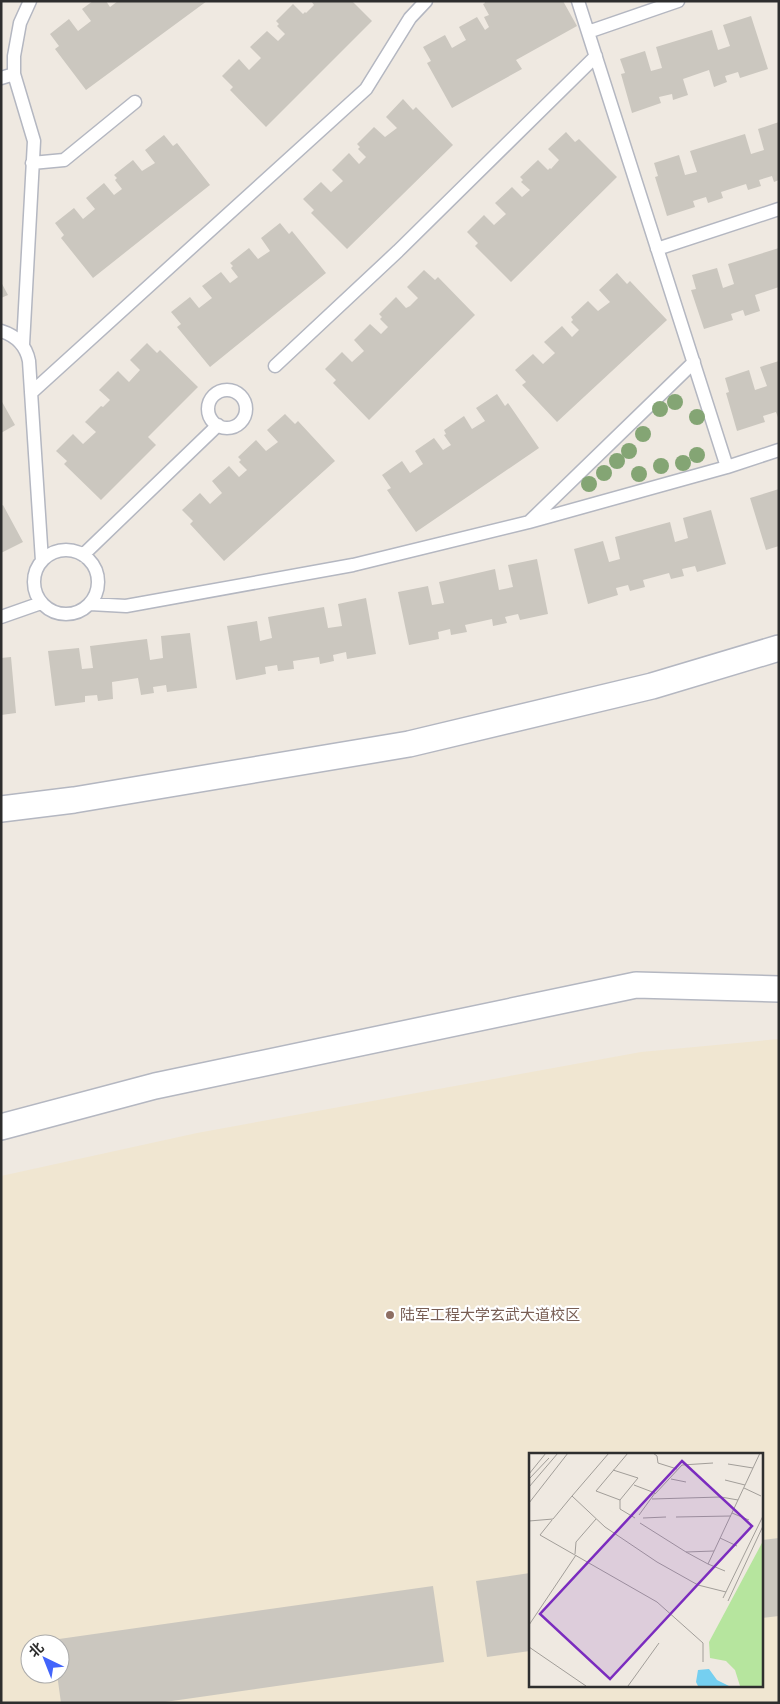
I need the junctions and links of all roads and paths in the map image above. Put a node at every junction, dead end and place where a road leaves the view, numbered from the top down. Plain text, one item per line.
1 (30, 1) edge
2 (426, 1) edge
3 (578, 1) edge
4 (678, 1) edge
5 (588, 32) junction
6 (596, 56) junction
7 (14, 74) junction
8 (1, 78) edge
9 (135, 102) dead end
10 (32, 164) junction
11 (779, 209) edge
12 (657, 249) junction
13 (1, 331) edge
14 (23, 345) junction
15 (694, 362) junction
16 (275, 366) dead end
17 (31, 393) junction
18 (218, 425) dead end
19 (779, 450) edge
20 (727, 467) junction
21 (529, 522) junction
22 (83, 554) junction
23 (42, 561) junction
24 (41, 603) junction
25 (90, 604) junction
26 (1, 617) edge
27 (779, 648) edge
28 (1, 809) edge
29 (779, 989) edge
30 (1, 1127) edge

1 - 7 lane
2 - 17 lane
3 - 5 lane
4 - 5 lane
5 - 6 lane
6 - 12 lane
6 - 16 lane
7 - 8 lane
7 - 10 lane
9 - 10 lane
10 - 14 lane
11 - 12 lane
12 - 15 lane
13 - 14 lane
14 - 17 lane
15 - 20 lane
15 - 21 lane
17 - 23 lane
18 - 22 lane
19 - 20 lane
20 - 21 lane
21 - 25 lane
22 - 23 lane
22 - 25 lane
23 - 24 lane
24 - 25 lane
24 - 26 lane
27 - 28 street
29 - 30 street

